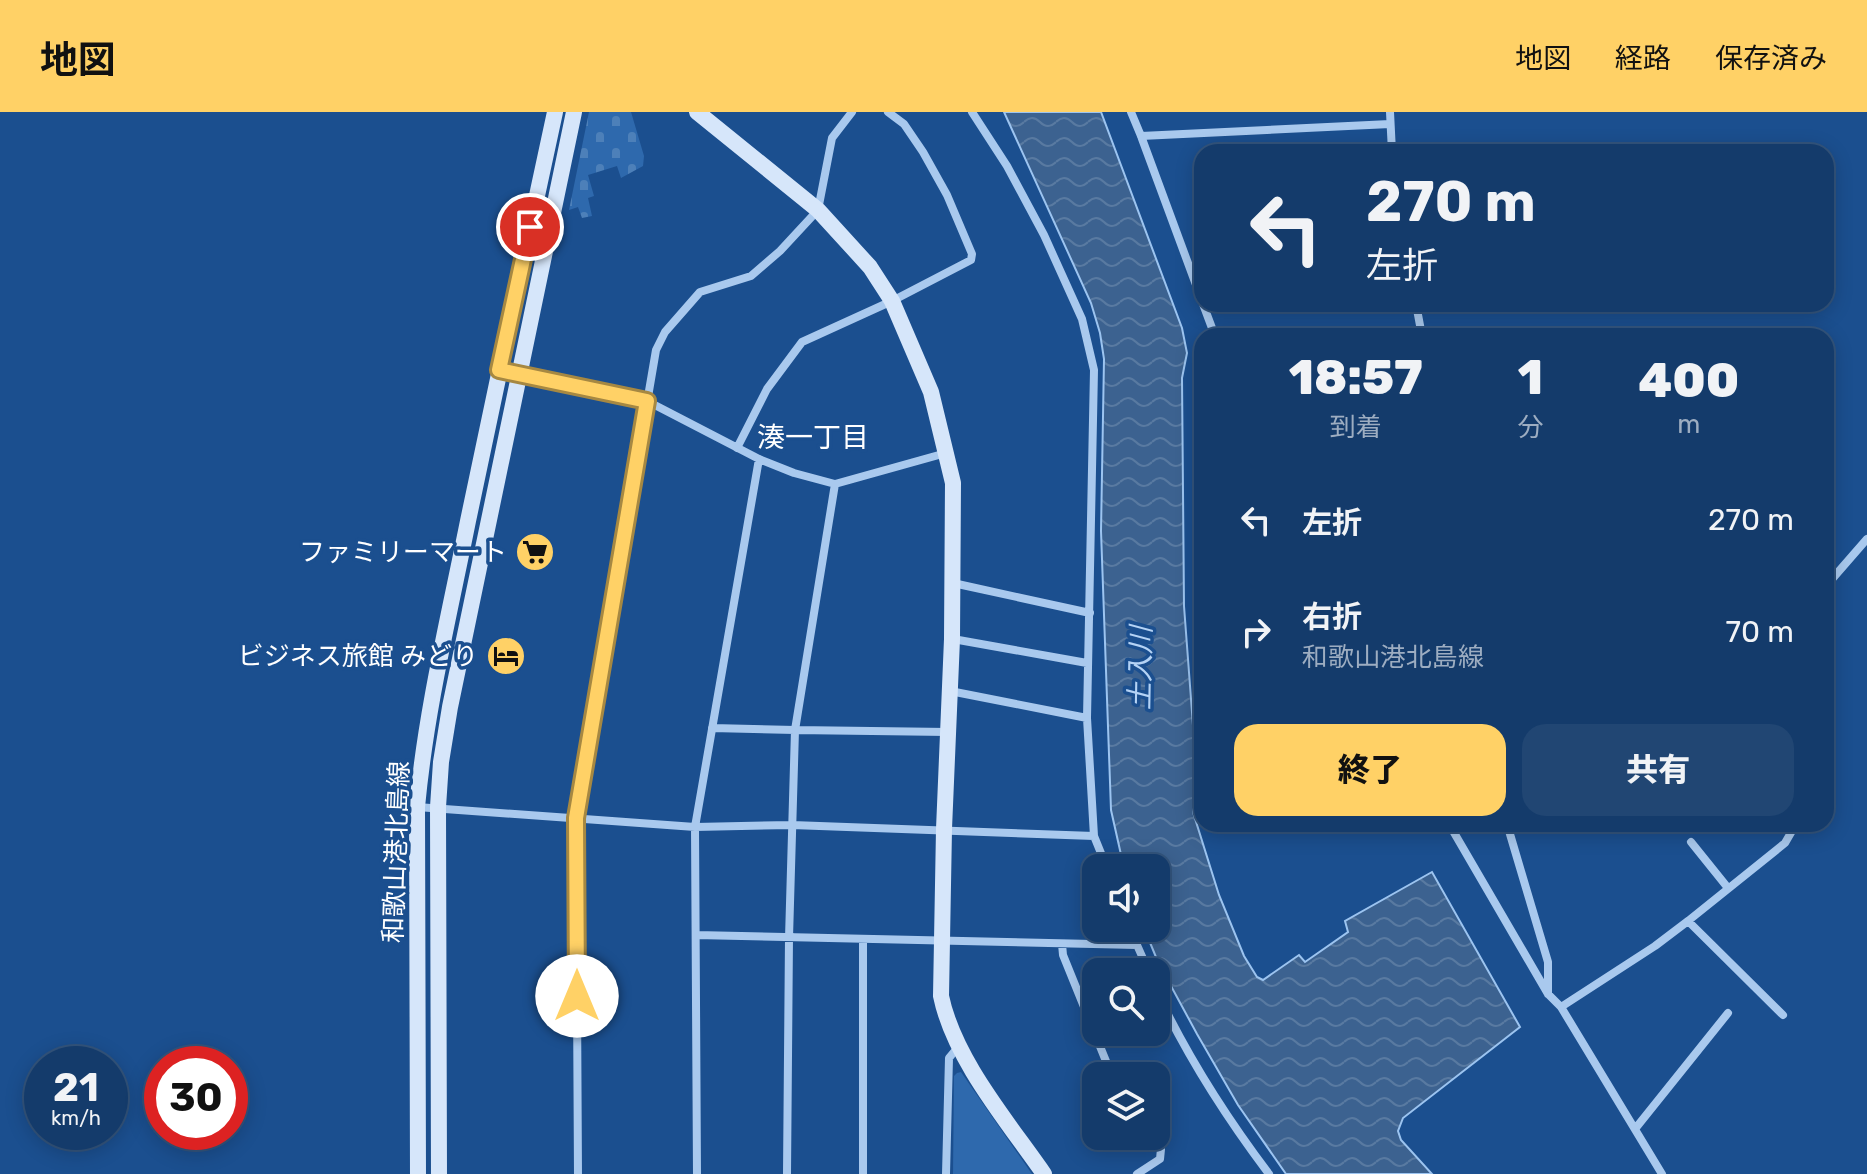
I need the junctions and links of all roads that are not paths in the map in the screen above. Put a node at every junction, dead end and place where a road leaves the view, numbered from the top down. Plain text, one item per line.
1 (555, 112) edge
2 (574, 112) edge
3 (697, 112) edge
4 (852, 112) edge
5 (888, 112) edge
6 (972, 112) edge
7 (1131, 112) edge
8 (1390, 112) edge
9 (1390, 124) junction
10 (1141, 136) junction
11 (1391, 144) edge
12 (818, 210) junction
13 (1194, 278) edge
14 (892, 301) junction
15 (499, 370) junction
16 (520, 375) junction
17 (647, 401) junction
18 (737, 448) junction
19 (946, 453) junction
20 (759, 459) junction
21 (835, 484) junction
22 (1867, 539) edge
23 (1834, 577) edge
24 (953, 583) junction
25 (1090, 613) junction
26 (952, 639) junction
27 (1087, 663) junction
28 (950, 691) junction
29 (1087, 718) junction
30 (712, 728) junction
31 (795, 730) junction
32 (948, 732) junction
33 (417, 807) junction
34 (438, 807) junction
35 (576, 818) junction
36 (792, 825) junction
37 (695, 827) junction
38 (944, 829) junction
39 (1454, 832) edge
40 (1509, 832) edge
41 (1791, 832) edge
42 (1094, 836) junction
43 (1691, 842) dead end
44 (1101, 854) edge
45 (1728, 888) junction
46 (1688, 921) junction
47 (696, 935) junction
48 (789, 938) junction
49 (863, 939) junction
50 (943, 940) junction
51 (1136, 942) edge
52 (1062, 944) junction
53 (1137, 945) junction
54 (1143, 958) edge
55 (1548, 994) junction
56 (1561, 1007) junction
57 (1728, 1013) dead end
58 (1783, 1015) dead end
59 (1170, 1018) edge
60 (959, 1045) junction
61 (1106, 1062) edge
62 (1635, 1129) junction
63 (1161, 1150) edge
64 (418, 1174) edge
65 (439, 1174) edge
66 (578, 1174) edge
67 (697, 1174) edge
68 (787, 1174) edge
69 (863, 1174) edge
70 (946, 1174) edge
71 (1044, 1174) edge
72 (1137, 1174) edge
73 (1269, 1174) edge
74 (1662, 1174) edge

1 - 15 main road, 和歌山港北島線
2 - 16 main road, 和歌山港北島線
3 - 12 main road
4 - 12 street
5 - 14 street
6 - 25 street
7 - 10 street
8 - 9 street
9 - 10 street
9 - 11 street
10 - 13 street
12 - 14 main road
12 - 17 street
14 - 18 street
14 - 19 main road
15 - 16 street
15 - 33 main road, 和歌山港北島線
16 - 17 street
16 - 34 main road, 和歌山港北島線
17 - 18 street
17 - 35 street
18 - 20 street
19 - 21 street
19 - 24 main road
20 - 21 street
20 - 30 street
21 - 31 street
22 - 23 street
24 - 25 street
24 - 26 main road
25 - 27 street
26 - 27 street
26 - 28 main road
27 - 29 street
28 - 29 street
28 - 32 main road
29 - 42 street
30 - 31 street
30 - 37 street
31 - 32 street
31 - 36 street
32 - 38 main road
33 - 34 street
33 - 64 main road, 和歌山港北島線
34 - 35 street
34 - 65 main road, 和歌山港北島線
35 - 37 street
35 - 66 street
36 - 37 street
36 - 38 street
36 - 48 street
37 - 47 street
38 - 42 street
38 - 50 main road
39 - 55 street
40 - 55 street
41 - 45 street
42 - 44 street
43 - 45 street
45 - 46 street
46 - 56 street
46 - 58 street
47 - 48 street
47 - 67 street
48 - 49 street
48 - 68 street
49 - 50 street
49 - 69 street
50 - 52 street
50 - 60 main road
51 - 53 street
52 - 53 street
52 - 61 street
53 - 54 street
55 - 56 street
56 - 62 street
57 - 62 street
59 - 73 street
60 - 70 street
60 - 71 main road
62 - 74 street
63 - 72 street

